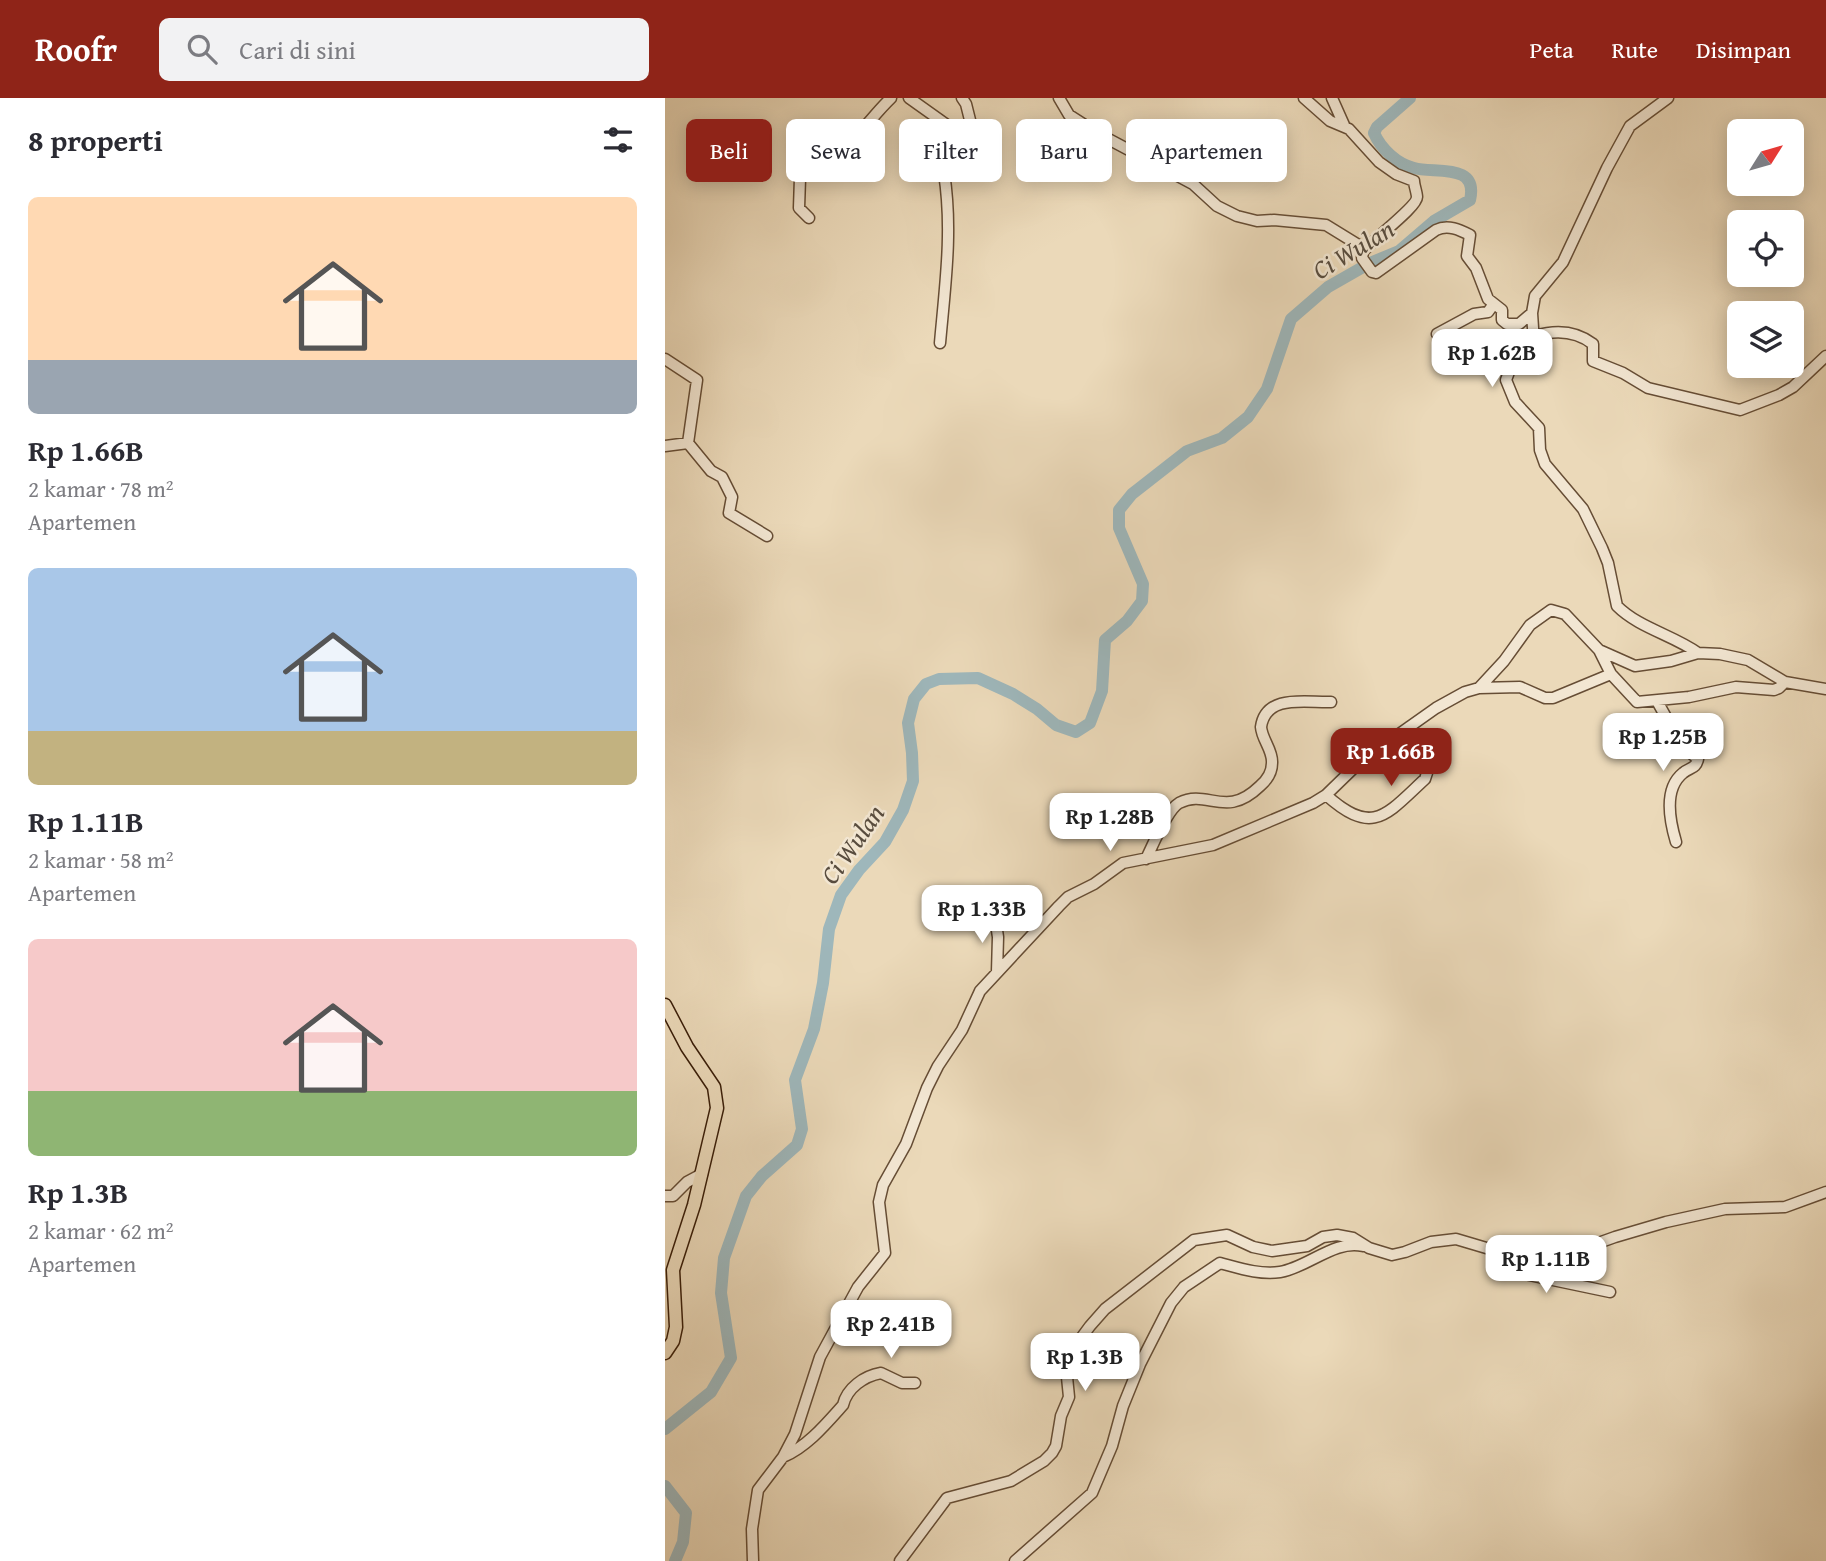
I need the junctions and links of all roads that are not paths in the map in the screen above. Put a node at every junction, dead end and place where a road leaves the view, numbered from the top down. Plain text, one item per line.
1 (891, 98) edge
2 (909, 98) edge
3 (962, 98) edge
4 (1059, 98) edge
5 (1304, 98) edge
6 (1332, 98) edge
7 (1668, 98) edge
8 (939, 119) edge
9 (970, 119) edge
10 (1344, 125) junction
11 (945, 182) edge
12 (809, 218) dead end
13 (1364, 253) junction
14 (1493, 305) junction
15 (1532, 313) junction
16 (1437, 334) dead end
17 (1535, 336) junction
18 (940, 343) dead end
19 (1826, 356) edge
20 (665, 359) edge
21 (688, 443) junction
22 (665, 446) edge
23 (767, 537) dead end
24 (1599, 650) junction
25 (1698, 653) junction
26 (1611, 674) junction
27 (1785, 682) junction
28 (1479, 688) junction
29 (1826, 689) edge
30 (1657, 701) junction
31 (1331, 702) dead end
32 (1409, 727) junction
33 (1326, 794) junction
34 (1676, 842) dead end
35 (1146, 859) junction
36 (995, 917) dead end
37 (997, 972) junction
38 (665, 1005) edge
39 (702, 1174) junction
40 (1826, 1192) edge
41 (665, 1196) edge
42 (1369, 1248) junction
43 (1510, 1255) junction
44 (1610, 1292) dead end
45 (665, 1353) edge
46 (915, 1383) dead end
47 (783, 1457) junction
48 (753, 1561) edge
49 (900, 1561) edge
50 (1016, 1561) edge

1 - 12 street
2 - 8 street
3 - 9 street
4 - 13 street
5 - 10 street
6 - 10 street
7 - 15 street
10 - 13 street
11 - 18 street
13 - 14 street
14 - 15 street
14 - 16 street
15 - 17 street
17 - 19 street
17 - 25 street
20 - 21 street
21 - 22 street
21 - 23 street
24 - 25 street
24 - 26 street
24 - 28 street
25 - 27 street
26 - 28 street
26 - 30 street
27 - 29 street
27 - 30 street
28 - 32 street
30 - 34 street
31 - 35 street
32 - 33 street
32 - 33 street
33 - 35 street
35 - 37 street
36 - 37 street
37 - 47 street
38 - 39 main road
39 - 41 street
39 - 45 main road
40 - 43 street
42 - 43 street
42 - 49 street
42 - 50 street
43 - 44 street
46 - 47 street
47 - 48 street

